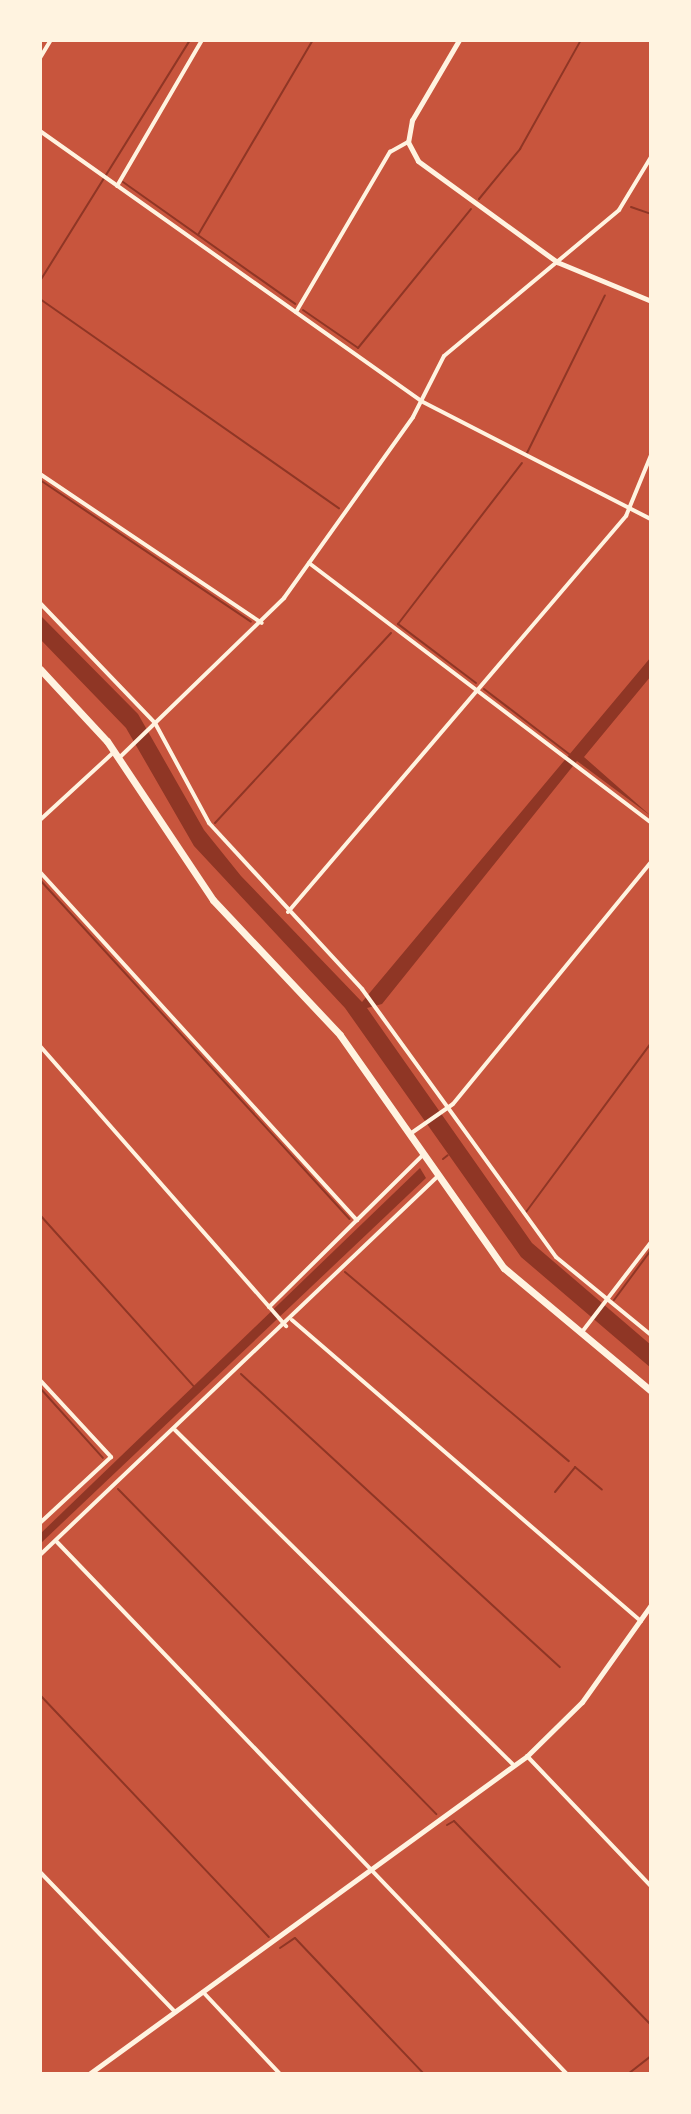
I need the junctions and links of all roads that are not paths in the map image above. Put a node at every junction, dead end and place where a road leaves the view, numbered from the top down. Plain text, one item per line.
1 (51, 40) edge
2 (202, 40) edge
3 (459, 40) edge
4 (40, 58) edge
5 (40, 131) edge
6 (408, 142) junction
7 (651, 157) edge
8 (117, 186) junction
9 (557, 262) junction
10 (651, 301) edge
11 (296, 312) junction
12 (421, 401) junction
13 (651, 455) edge
14 (40, 474) edge
15 (629, 511) junction
16 (651, 519) edge
17 (309, 563) junction
18 (40, 603) edge
19 (262, 623) junction
20 (40, 669) edge
21 (477, 690) junction
22 (154, 724) junction
23 (116, 755) junction
24 (40, 820) edge
25 (651, 823) edge
26 (651, 862) edge
27 (40, 872) edge
28 (288, 912) junction
29 (40, 1046) edge
30 (446, 1109) junction
31 (410, 1134) junction
32 (424, 1157) junction
33 (437, 1175) junction
34 (357, 1220) junction
35 (651, 1242) edge
36 (606, 1302) junction
37 (269, 1307) junction
38 (292, 1320) junction
39 (284, 1324) junction
40 (580, 1335) junction
41 (651, 1335) edge
42 (40, 1380) edge
43 (651, 1391) edge
44 (175, 1430) junction
45 (40, 1523) edge
46 (57, 1542) junction
47 (43, 1546) edge
48 (40, 1555) edge
49 (651, 1605) edge
50 (641, 1621) junction
51 (527, 1756) junction
52 (514, 1766) junction
53 (375, 1871) junction
54 (40, 1872) edge
55 (651, 1886) edge
56 (203, 1992) junction
57 (175, 2012) junction
58 (89, 2074) edge
59 (280, 2074) edge
60 (567, 2074) edge

1 - 4 street
2 - 8 street
3 - 6 street
5 - 8 street
6 - 9 street
6 - 11 street
7 - 9 street
8 - 11 street
9 - 10 street
9 - 12 street
11 - 12 street
12 - 15 street
12 - 17 street
13 - 15 street
14 - 19 street
15 - 16 street
15 - 21 street
17 - 19 street
17 - 21 street
18 - 22 street
19 - 22 street
20 - 23 highway
21 - 25 street
21 - 28 street
22 - 23 street
22 - 28 street
23 - 24 street
23 - 31 highway
26 - 30 street
27 - 34 street
28 - 30 street
29 - 37 street
30 - 31 street
30 - 36 street
31 - 32 highway
32 - 33 highway
32 - 34 street
33 - 38 street
33 - 40 highway
34 - 37 street
35 - 36 street
36 - 40 street
36 - 41 street
37 - 39 street
38 - 39 street
38 - 50 street
39 - 44 street
40 - 43 highway
42 - 45 street
44 - 46 street
44 - 52 street
46 - 47 street
46 - 53 street
47 - 48 street
49 - 50 street
50 - 51 street
51 - 52 street
51 - 55 street
52 - 53 street
53 - 56 street
53 - 60 street
54 - 57 street
56 - 57 street
56 - 59 street
57 - 58 street

